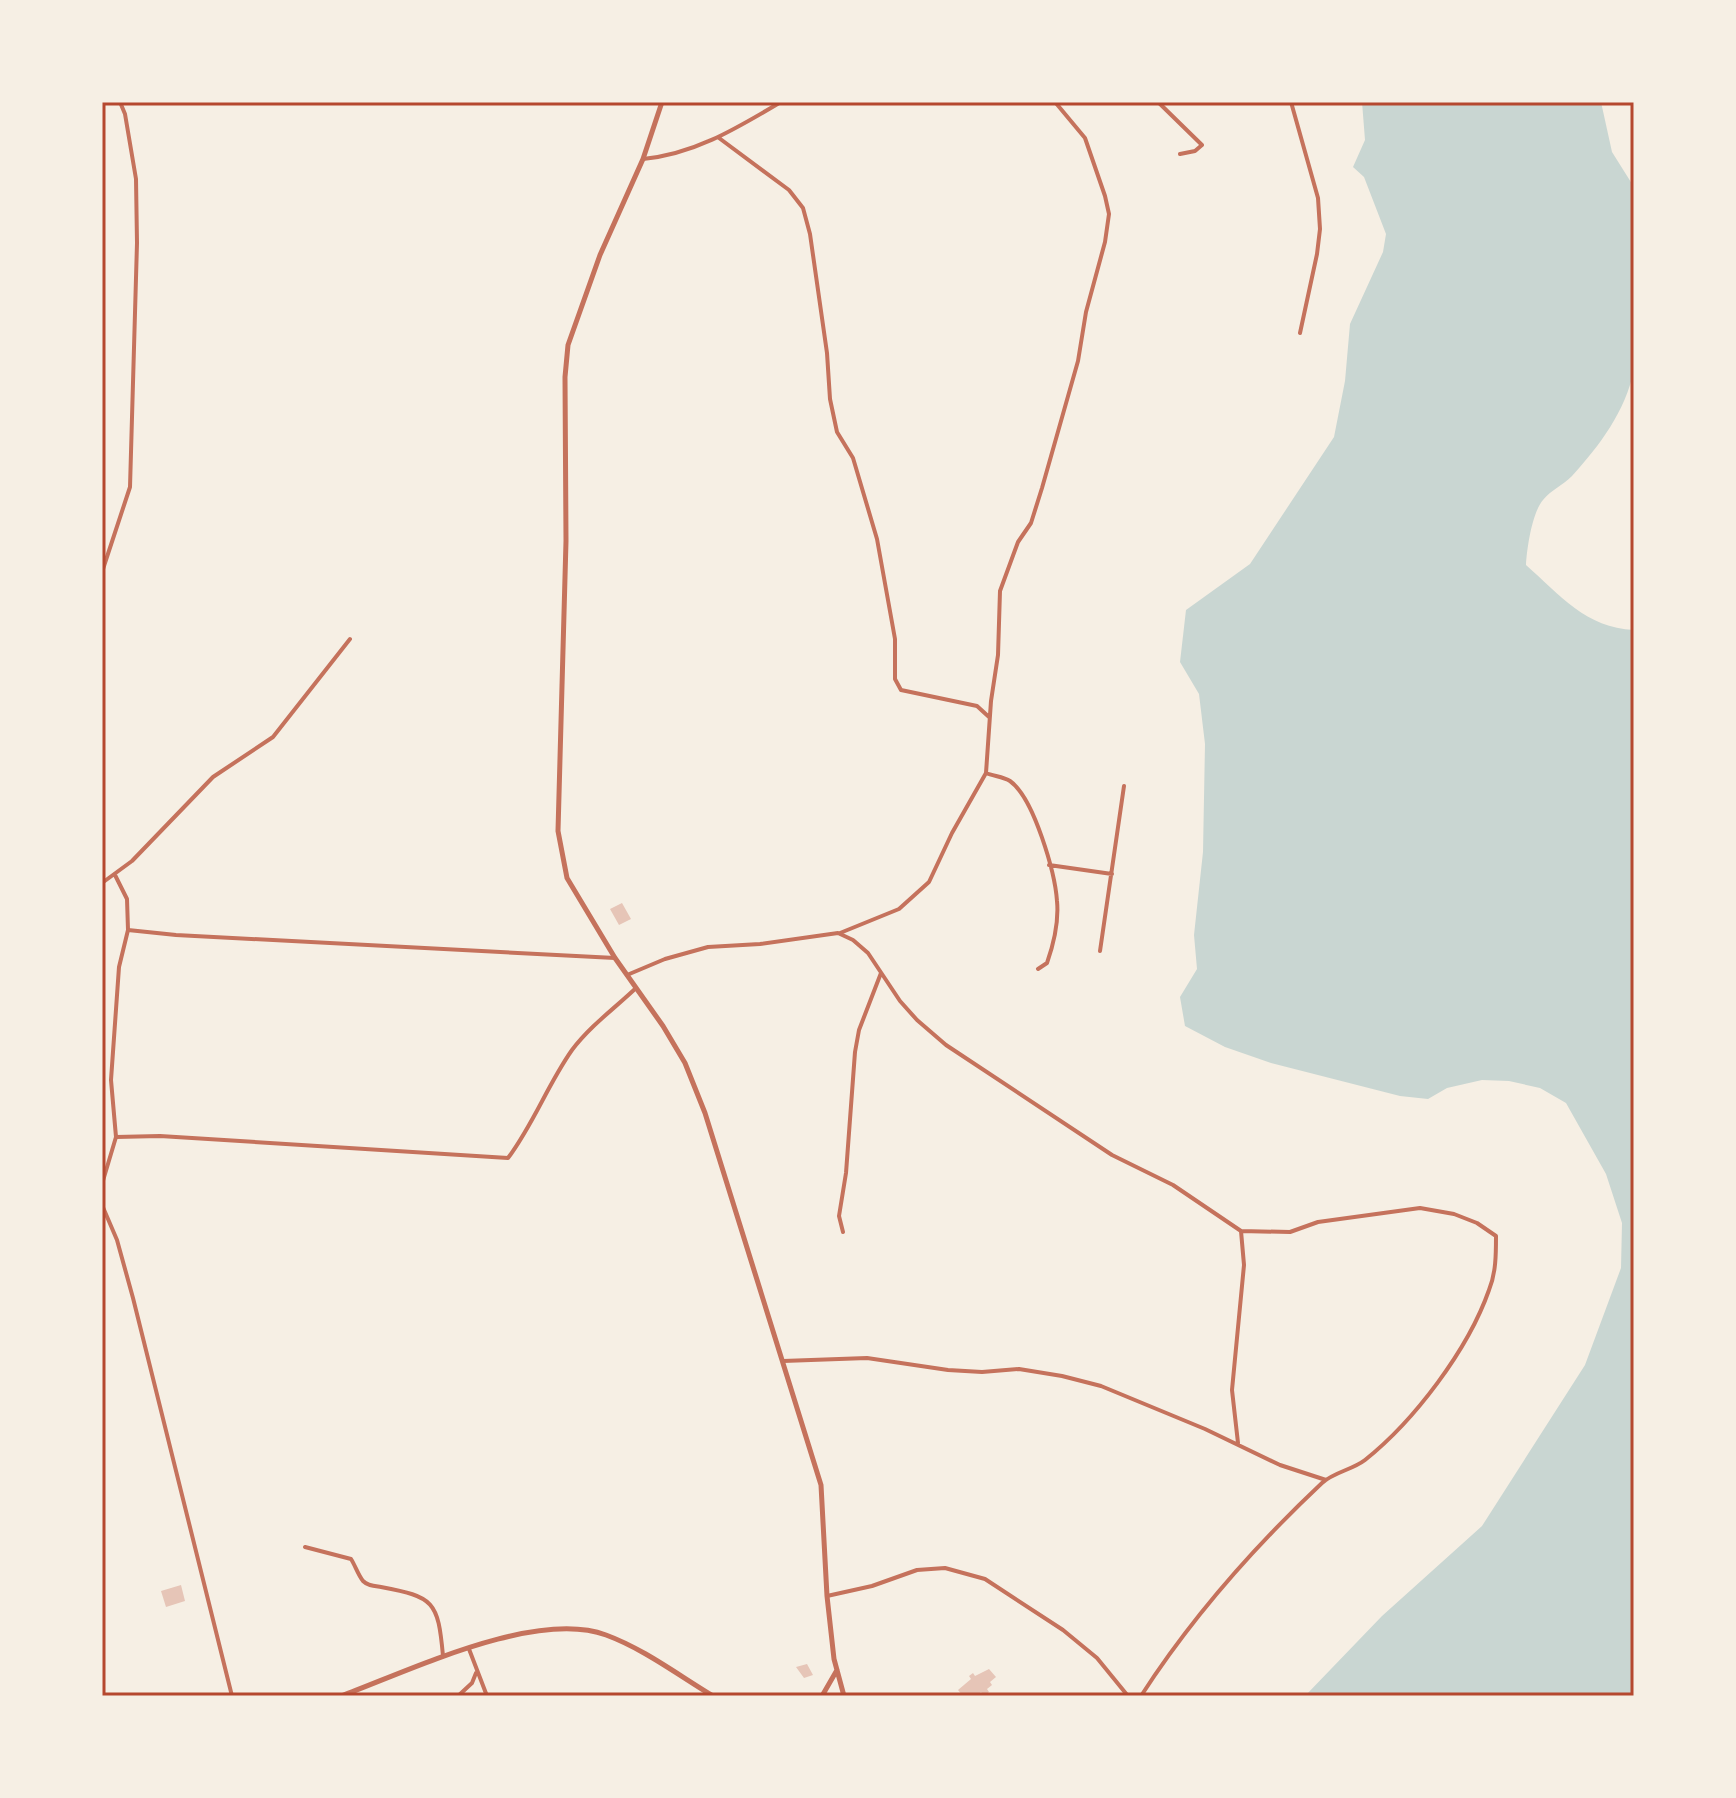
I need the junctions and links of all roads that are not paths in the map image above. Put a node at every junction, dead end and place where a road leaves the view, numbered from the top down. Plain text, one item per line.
1 (120, 102) edge
2 (662, 102) edge
3 (781, 102) edge
4 (1055, 102) edge
5 (1158, 102) edge
6 (1291, 102) edge
7 (719, 138) junction
8 (1180, 154) dead end
9 (643, 159) junction
10 (1300, 333) dead end
11 (102, 572) edge
12 (350, 639) dead end
13 (989, 717) junction
14 (986, 773) junction
15 (1124, 786) dead end
16 (1049, 865) junction
17 (1112, 874) junction
18 (115, 875) junction
19 (102, 883) edge
20 (128, 930) junction
21 (838, 933) junction
22 (1100, 951) dead end
23 (615, 958) junction
24 (1038, 969) dead end
25 (881, 973) junction
26 (627, 975) junction
27 (636, 988) junction
28 (116, 1137) junction
29 (102, 1184) edge
30 (102, 1205) edge
31 (1241, 1231) junction
32 (843, 1232) dead end
33 (783, 1361) junction
34 (1238, 1444) junction
35 (1326, 1480) junction
36 (305, 1547) dead end
37 (827, 1596) junction
38 (469, 1649) junction
39 (443, 1658) junction
40 (837, 1669) junction
41 (476, 1673) junction
42 (232, 1696) edge
43 (341, 1696) edge
44 (458, 1696) edge
45 (487, 1696) edge
46 (713, 1696) edge
47 (822, 1696) edge
48 (844, 1696) edge
49 (1128, 1696) edge
50 (1141, 1696) edge

1 - 11 street
2 - 9 street
3 - 7 street
4 - 13 street
5 - 8 street
6 - 10 street
7 - 9 street
7 - 13 street
9 - 23 street
12 - 18 street
13 - 14 street
14 - 16 street
14 - 21 street
15 - 17 street
16 - 17 street
16 - 24 street
17 - 22 street
18 - 19 street
18 - 20 street
20 - 23 street
20 - 28 street
21 - 25 street
21 - 26 street
23 - 26 street
25 - 31 street
25 - 32 street
26 - 27 street
27 - 28 street
27 - 33 street
28 - 29 street
30 - 42 street
31 - 34 street
31 - 35 street
33 - 34 street
33 - 37 street
34 - 35 street
35 - 50 street
36 - 39 street
37 - 40 street
37 - 49 street
38 - 39 street
38 - 41 street
38 - 46 street
39 - 43 street
40 - 47 street
40 - 48 street
41 - 44 street
41 - 45 street

